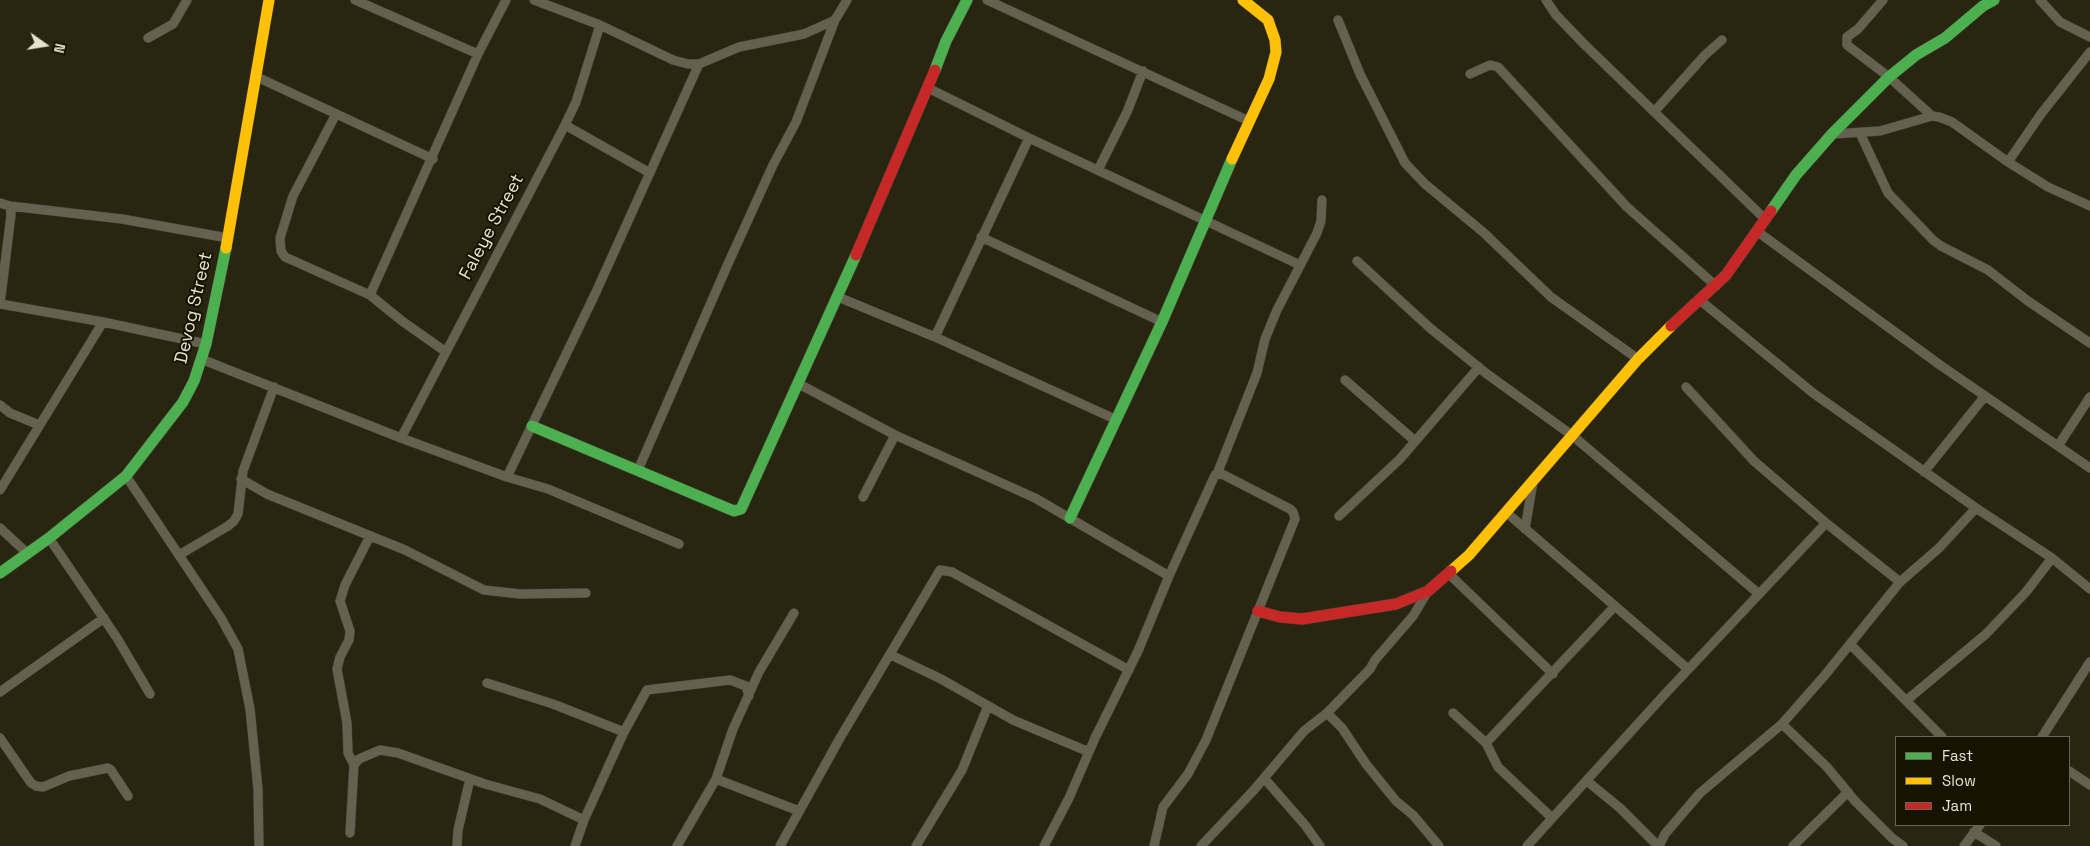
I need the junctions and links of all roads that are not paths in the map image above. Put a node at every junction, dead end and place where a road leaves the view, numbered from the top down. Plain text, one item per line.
1 (186, 0) edge
2 (269, 0) edge
3 (355, 0) edge
4 (506, 0) edge
5 (534, 0) edge
6 (847, 0) edge
7 (967, 0) edge
8 (988, 0) edge
9 (1243, 0) edge
10 (1546, 0) edge
11 (1883, 0) edge
12 (1994, 0) edge
13 (2040, 0) edge
14 (835, 20) junction
15 (1338, 20) dead end
16 (600, 25) junction
17 (2090, 37) edge
18 (148, 38) dead end
19 (1722, 40) dead end
20 (2090, 52) edge
21 (478, 54) junction
22 (699, 64) junction
23 (1142, 72) junction
24 (1470, 74) dead end
25 (257, 77) junction
26 (1889, 77) junction
27 (928, 88) junction
28 (1654, 112) junction
29 (336, 114) junction
30 (1932, 116) junction
31 (1249, 121) junction
32 (565, 125) junction
33 (1860, 133) junction
34 (1832, 134) junction
35 (1029, 138) junction
36 (433, 158) junction
37 (2008, 162) junction
38 (1098, 170) junction
39 (650, 173) junction
40 (1322, 200) dead end
41 (0, 203) edge
42 (10, 206) junction
43 (2090, 206) edge
44 (1766, 220) junction
45 (1206, 221) junction
46 (1758, 232) junction
47 (981, 237) junction
48 (228, 238) junction
49 (1357, 262) dead end
50 (1300, 265) junction
51 (1716, 286) junction
52 (370, 295) junction
53 (838, 297) junction
54 (1701, 301) junction
55 (0, 304) edge
56 (103, 322) junction
57 (1162, 322) junction
58 (935, 337) junction
59 (2090, 343) edge
60 (206, 344) junction
61 (446, 352) junction
62 (201, 359) junction
63 (1638, 359) junction
64 (1479, 367) junction
65 (1345, 380) dead end
66 (799, 384) junction
67 (274, 387) junction
68 (1686, 387) dead end
69 (1985, 396) junction
70 (2090, 397) edge
71 (0, 405) edge
72 (1117, 420) junction
73 (39, 425) junction
74 (532, 426) junction
75 (895, 435) junction
76 (1573, 436) junction
77 (401, 438) junction
78 (1415, 441) junction
79 (2058, 446) junction
80 (2090, 468) edge
81 (638, 470) junction
82 (1924, 472) junction
83 (1217, 474) junction
84 (126, 476) junction
85 (507, 478) junction
86 (242, 479) junction
87 (1533, 480) junction
88 (0, 490) edge
89 (863, 497) dead end
90 (1976, 508) junction
91 (1507, 513) junction
92 (1339, 516) dead end
93 (1070, 518) junction
94 (1826, 523) junction
95 (0, 528) edge
96 (1525, 529) junction
97 (370, 536) junction
98 (49, 538) junction
99 (679, 544) dead end
100 (27, 554) junction
101 (179, 555) junction
102 (2052, 558) junction
103 (0, 573) edge
104 (1448, 573) junction
105 (1169, 576) junction
106 (1900, 582) junction
107 (2090, 589) edge
108 (1428, 591) junction
109 (586, 592) dead end
110 (1759, 594) junction
111 (1615, 606) junction
112 (1258, 611) junction
113 (794, 614) dead end
114 (104, 618) junction
115 (1850, 644) junction
116 (891, 655) junction
117 (2089, 668) edge
118 (1688, 669) junction
119 (1129, 670) junction
120 (1553, 674) junction
121 (487, 684) dead end
122 (0, 692) edge
123 (150, 694) dead end
124 (749, 696) junction
125 (1906, 700) junction
126 (988, 706) junction
127 (1327, 713) junction
128 (1453, 713) dead end
129 (1782, 724) junction
130 (624, 732) junction
131 (1941, 736) edge
132 (2043, 736) edge
133 (0, 738) edge
134 (1486, 743) junction
135 (1090, 752) junction
136 (354, 765) junction
137 (2070, 772) edge
138 (1264, 778) junction
139 (470, 779) junction
140 (716, 779) junction
141 (1587, 780) junction
142 (2090, 785) edge
143 (1848, 792) junction
144 (128, 796) dead end
145 (798, 811) junction
146 (1552, 818) junction
147 (584, 820) junction
148 (1977, 829) edge
149 (350, 834) dead end
150 (259, 846) edge
151 (457, 846) edge
152 (575, 846) edge
153 (677, 846) edge
154 (780, 846) edge
155 (916, 846) edge
156 (1044, 846) edge
157 (1154, 846) edge
158 (1201, 846) edge
159 (1320, 846) edge
160 (1439, 846) edge
161 (1527, 846) edge
162 (1658, 846) edge
163 (1793, 846) edge
164 (1903, 846) edge
165 (1964, 846) edge
166 (1996, 846) edge

1 - 18 street
2 - 25 street, Devog Street
3 - 21 street
4 - 21 street
5 - 16 street
6 - 14 street
7 - 27 street
8 - 23 street
9 - 31 street
10 - 28 street
11 - 26 street
12 - 26 street
13 - 17 street
14 - 22 street
14 - 81 street
15 - 63 street
16 - 22 street
16 - 32 street, Faleye Street
19 - 28 street
20 - 37 street
21 - 36 street
22 - 39 street
23 - 31 street
23 - 38 street
24 - 51 street
25 - 29 street
25 - 48 street, Devog Street
26 - 30 street
26 - 34 street
27 - 35 street
27 - 53 street
28 - 44 street
29 - 36 street
29 - 52 street
30 - 33 street
30 - 37 street
31 - 45 street
32 - 39 street
32 - 61 street, Faleye Street
33 - 34 street
33 - 59 street
34 - 44 street
35 - 38 street
35 - 47 street
36 - 52 street
37 - 43 street
38 - 45 street
39 - 74 street
40 - 50 street
41 - 42 street
42 - 48 street
42 - 55 street
44 - 46 street
45 - 50 street
45 - 57 street
46 - 51 street
46 - 69 street
47 - 57 street
47 - 58 street
48 - 60 street, Devog Street
49 - 64 street
50 - 83 street
51 - 54 street
52 - 61 street
53 - 58 street
53 - 66 street
54 - 63 street
54 - 82 street
55 - 56 street
56 - 60 street
56 - 73 street
57 - 72 street
58 - 72 street
60 - 62 street, Devog Street
61 - 77 street, Faleye Street
62 - 67 street
62 - 84 street, Devog Street
63 - 76 street
64 - 76 street
64 - 78 street
65 - 78 street
66 - 75 street
66 - 81 street
67 - 77 street
67 - 86 street
68 - 94 street
69 - 79 street
69 - 82 street
70 - 79 street
71 - 73 street
72 - 93 street
73 - 88 street
74 - 81 street
74 - 85 street
75 - 89 street
75 - 93 street
76 - 87 street
76 - 110 street
77 - 85 street
78 - 92 street
79 - 80 street
82 - 90 street
83 - 105 street
83 - 112 street
84 - 98 street, Devog Street
84 - 101 street
85 - 99 street
86 - 97 street
86 - 101 street
87 - 91 street
87 - 96 street
90 - 102 street
90 - 106 street
91 - 96 street
91 - 104 street
93 - 105 street
94 - 106 street
94 - 110 street
95 - 100 street
96 - 111 street
97 - 109 street
97 - 136 street
98 - 100 street, Devog Street
98 - 114 street
100 - 103 street, Devog Street
101 - 150 street
102 - 107 street
102 - 125 street
104 - 108 street
104 - 120 street
105 - 119 street
106 - 115 street
108 - 112 street
108 - 127 street
110 - 118 street
111 - 118 street
111 - 120 street
112 - 157 street
113 - 124 street
114 - 122 street
114 - 123 street
115 - 125 street
115 - 129 street
116 - 119 street
116 - 126 street
116 - 145 street
117 - 132 street
118 - 141 street
119 - 135 street
120 - 134 street
121 - 130 street
124 - 130 street
124 - 140 street
125 - 131 street
126 - 135 street
126 - 155 street
127 - 138 street
127 - 160 street
128 - 134 street
129 - 143 street
129 - 162 street
130 - 147 street
133 - 144 street
134 - 146 street
135 - 156 street
136 - 139 street
136 - 149 street
137 - 142 street
138 - 158 street
138 - 159 street
139 - 147 street
139 - 151 street
140 - 145 street
140 - 153 street
141 - 146 street
141 - 162 street
143 - 163 street
143 - 164 street
145 - 154 street
146 - 161 street
147 - 152 street
148 - 165 street
148 - 166 street

